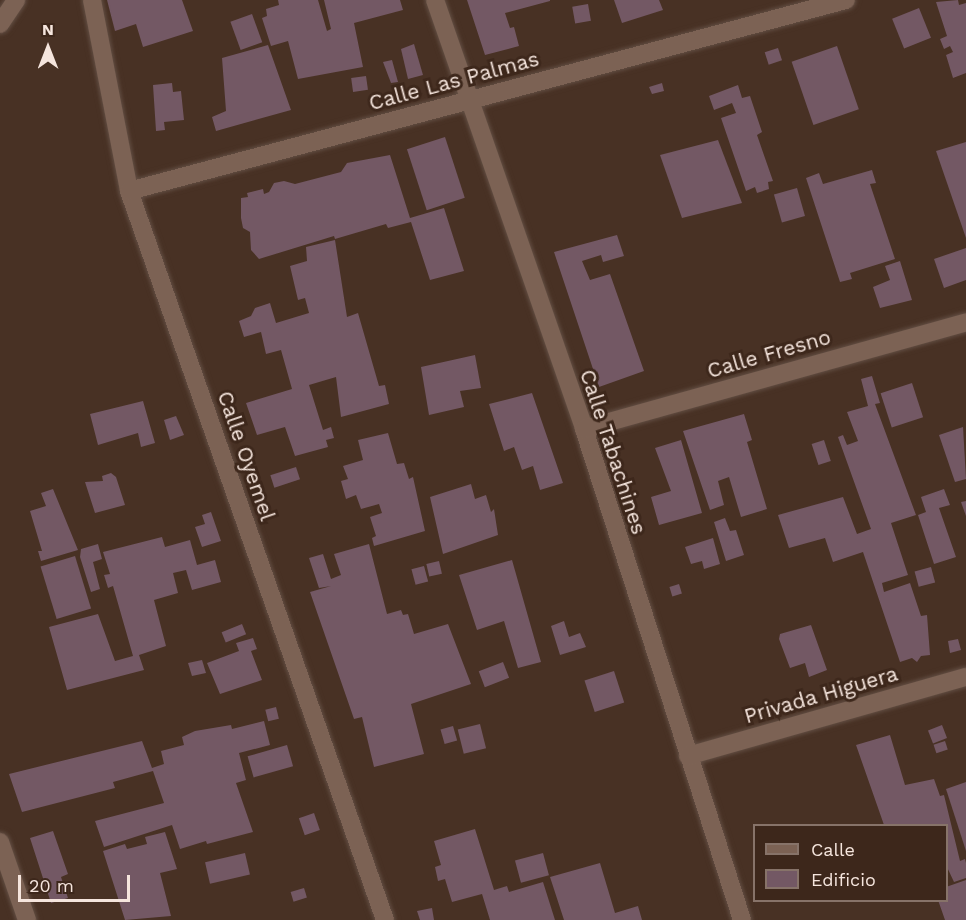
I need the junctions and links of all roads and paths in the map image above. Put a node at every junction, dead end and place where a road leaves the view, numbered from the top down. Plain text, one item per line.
1 (16, 0) edge
2 (92, 0) edge
3 (435, 0) edge
4 (846, 0) edge
5 (788, 8) edge
6 (0, 24) edge
7 (468, 101) junction
8 (129, 191) junction
9 (966, 322) edge
10 (584, 429) junction
11 (966, 677) edge
12 (687, 756) junction
13 (0, 842) edge
14 (27, 920) edge
15 (385, 920) edge
16 (742, 920) edge

1 - 6 street
2 - 8 street, Calle Oyemel
3 - 7 street, Calle Tabachines
4 - 5 street, Calle Las Palmas
5 - 7 street, Calle Las Palmas
7 - 8 street, Calle Las Palmas
7 - 10 street, Calle Tabachines
8 - 15 street, Calle Oyemel
9 - 10 street, Calle Fresno
10 - 12 street, Calle Tabachines
11 - 12 street, Privada Higuera
12 - 16 street, Calle Tabachines
13 - 14 street

